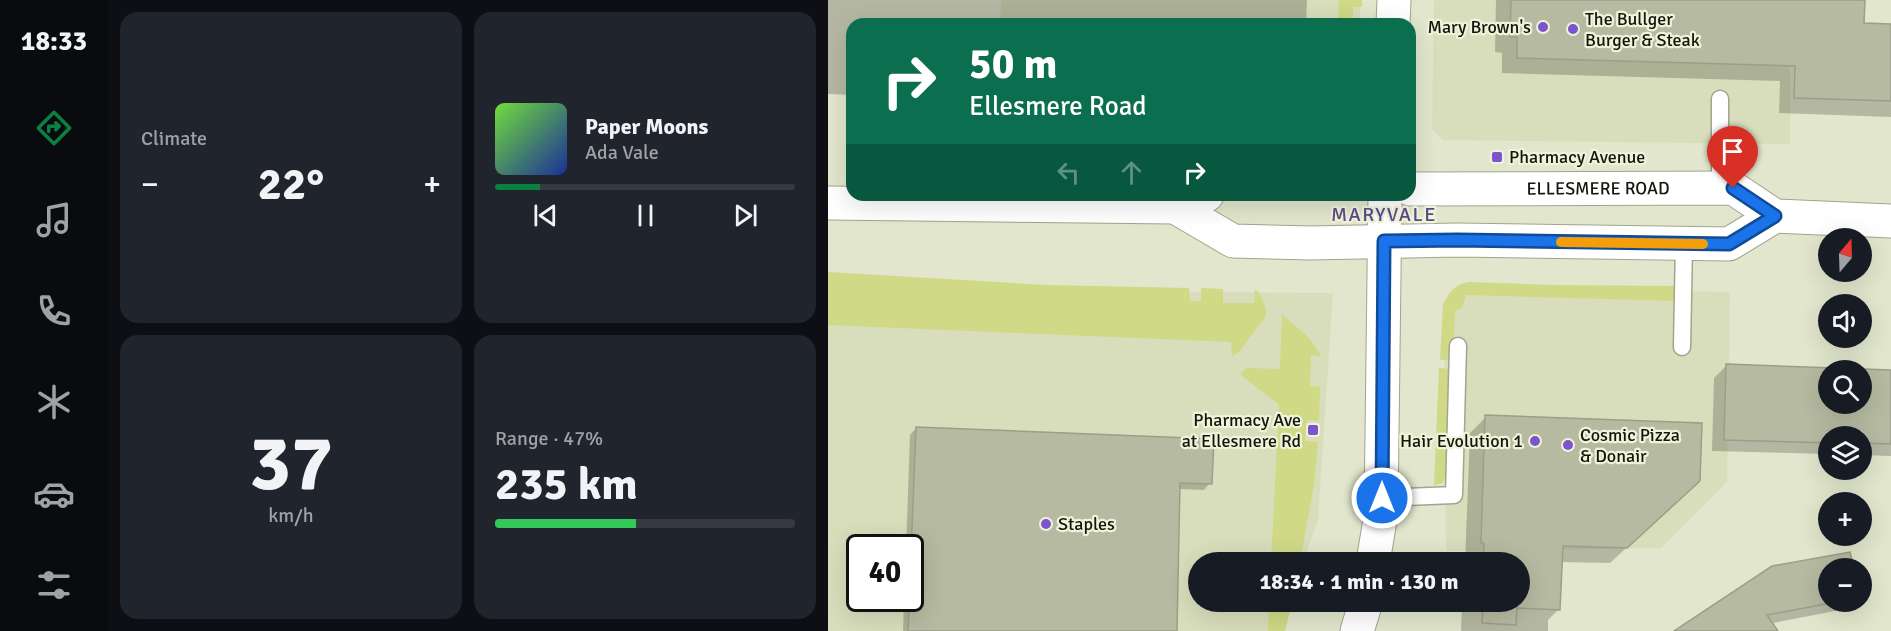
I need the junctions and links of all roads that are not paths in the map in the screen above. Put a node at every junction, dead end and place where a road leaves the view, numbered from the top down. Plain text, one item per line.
1 (1394, 0) edge
2 (1393, 18) edge
3 (1720, 99) dead end
4 (1720, 188) junction
5 (1416, 189) edge
6 (977, 201) edge
7 (1048, 201) edge
8 (1191, 201) edge
9 (1385, 201) edge
10 (828, 204) edge
11 (1174, 207) junction
12 (1775, 216) junction
13 (1891, 221) edge
14 (1384, 241) junction
15 (1684, 244) junction
16 (1458, 346) dead end
17 (1682, 347) dead end
18 (1382, 498) junction
19 (1375, 552) edge
20 (1363, 612) edge
21 (1357, 631) edge

1 - 2 main road
3 - 4 lane
4 - 5 main road, ELLESMERE ROAD
4 - 12 main road, ELLESMERE ROAD
6 - 10 main road
7 - 11 main road
8 - 11 main road
9 - 14 main road
11 - 14 main road
12 - 13 main road
12 - 15 main road
14 - 15 main road
14 - 18 main road
15 - 17 lane
16 - 18 lane
18 - 19 main road
20 - 21 main road

